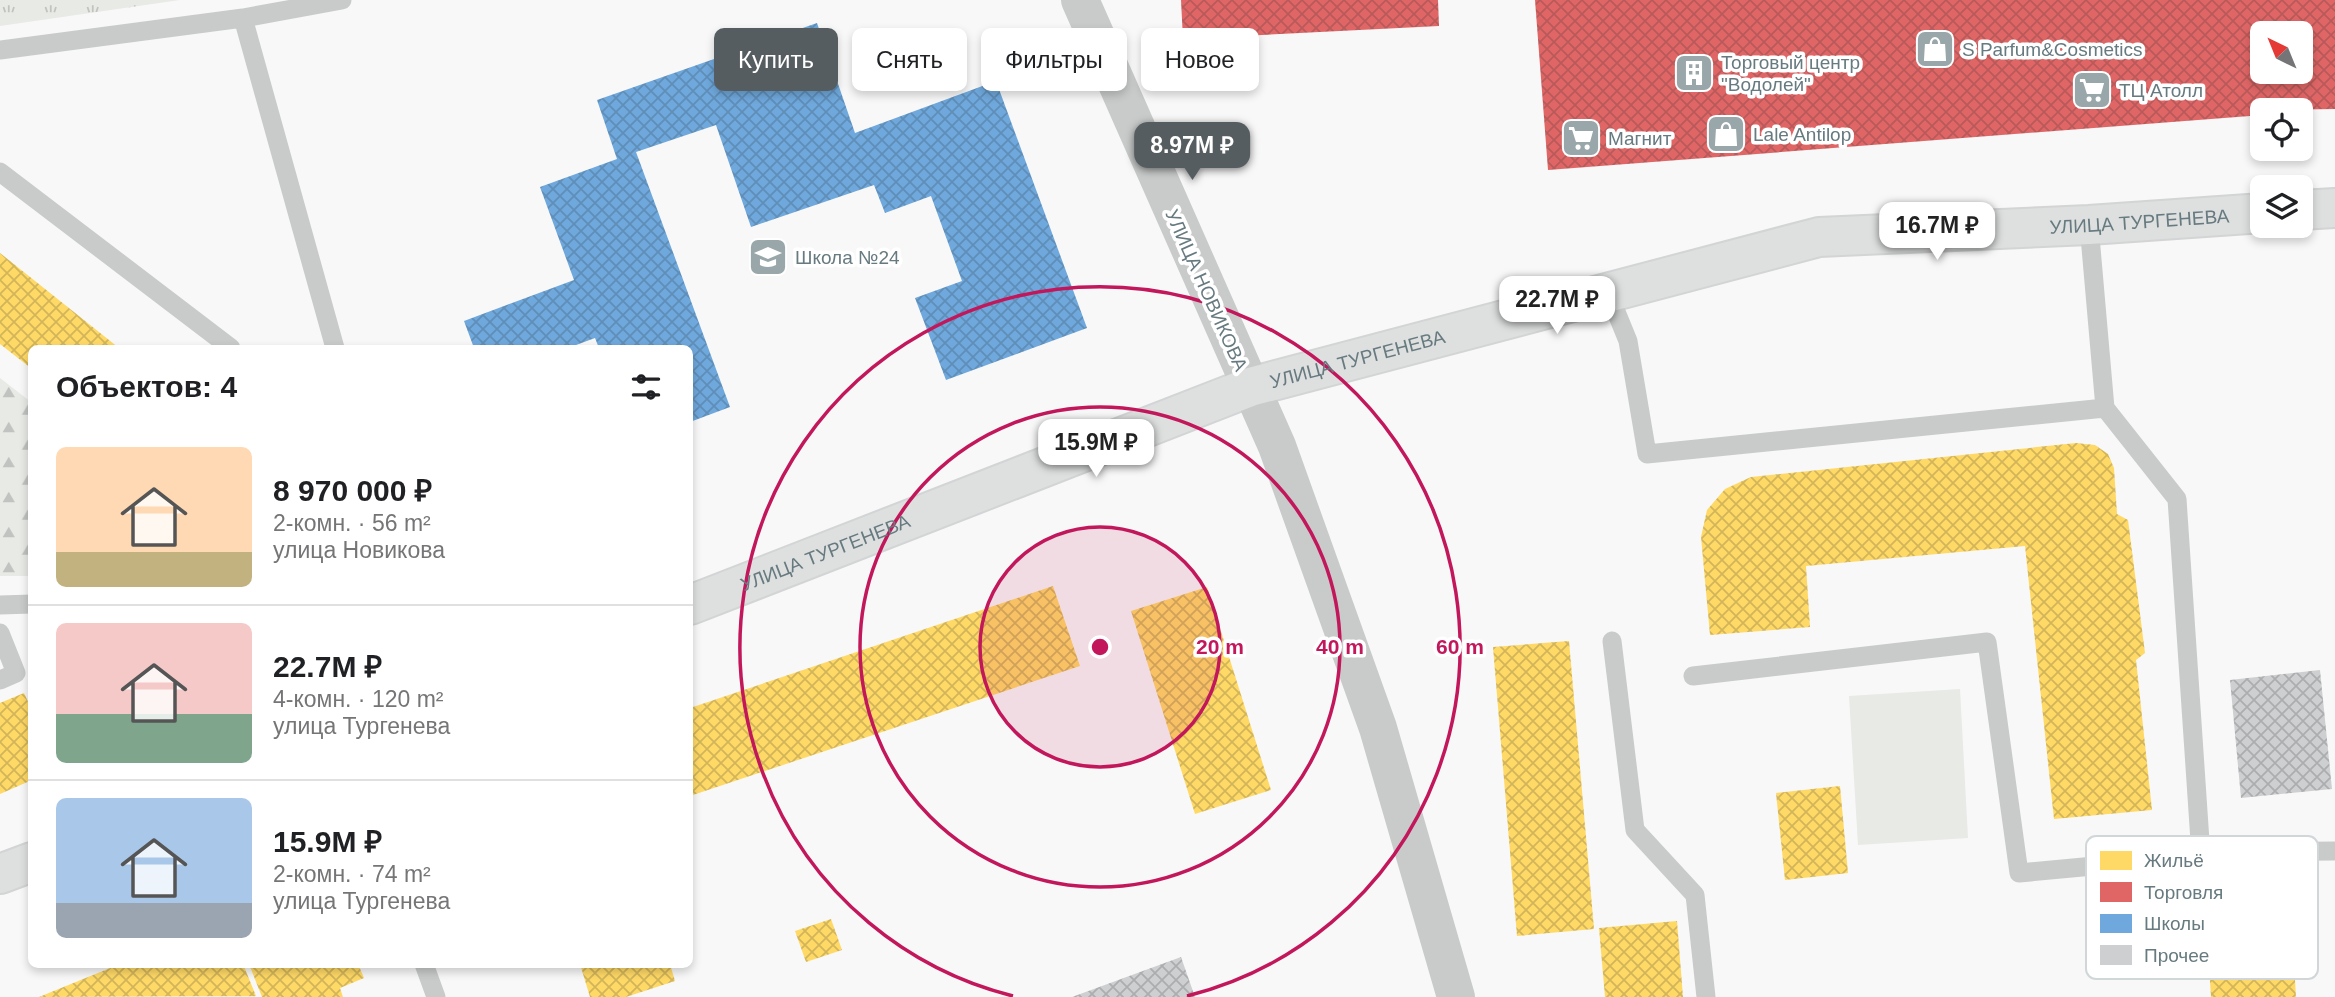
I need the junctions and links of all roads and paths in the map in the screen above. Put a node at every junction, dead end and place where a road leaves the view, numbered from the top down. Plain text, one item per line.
1 (342, 0) edge
2 (1080, 0) edge
3 (243, 18) junction
4 (0, 50) edge
5 (0, 172) edge
6 (2335, 208) edge
7 (2313, 209) edge
8 (2250, 214) edge
9 (2089, 226) junction
10 (1608, 292) junction
11 (227, 345) edge
12 (334, 345) edge
13 (1250, 387) junction
14 (2105, 408) junction
15 (28, 604) edge
16 (693, 604) edge
17 (0, 605) edge
18 (0, 633) edge
19 (1612, 641) dead end
20 (1693, 676) dead end
21 (0, 680) edge
22 (2200, 836) edge
23 (28, 864) edge
24 (2086, 867) edge
25 (0, 874) edge
26 (425, 968) edge
27 (436, 997) edge
28 (1456, 997) edge
29 (1706, 997) edge

1 - 3 lane
2 - 13 street, УЛИЦА НОВИКОВА
3 - 4 lane
3 - 12 lane
5 - 11 lane
6 - 7 main road
8 - 9 main road, УЛИЦА ТУРГЕНЕВА
9 - 10 main road, УЛИЦА ТУРГЕНЕВА
9 - 14 lane
10 - 13 main road, УЛИЦА ТУРГЕНЕВА
10 - 14 lane
13 - 16 main road, УЛИЦА ТУРГЕНЕВА
13 - 28 street, УЛИЦА НОВИКОВА
14 - 22 lane
15 - 17 lane
18 - 21 lane
19 - 29 lane
20 - 24 lane
23 - 25 main road
26 - 27 lane

